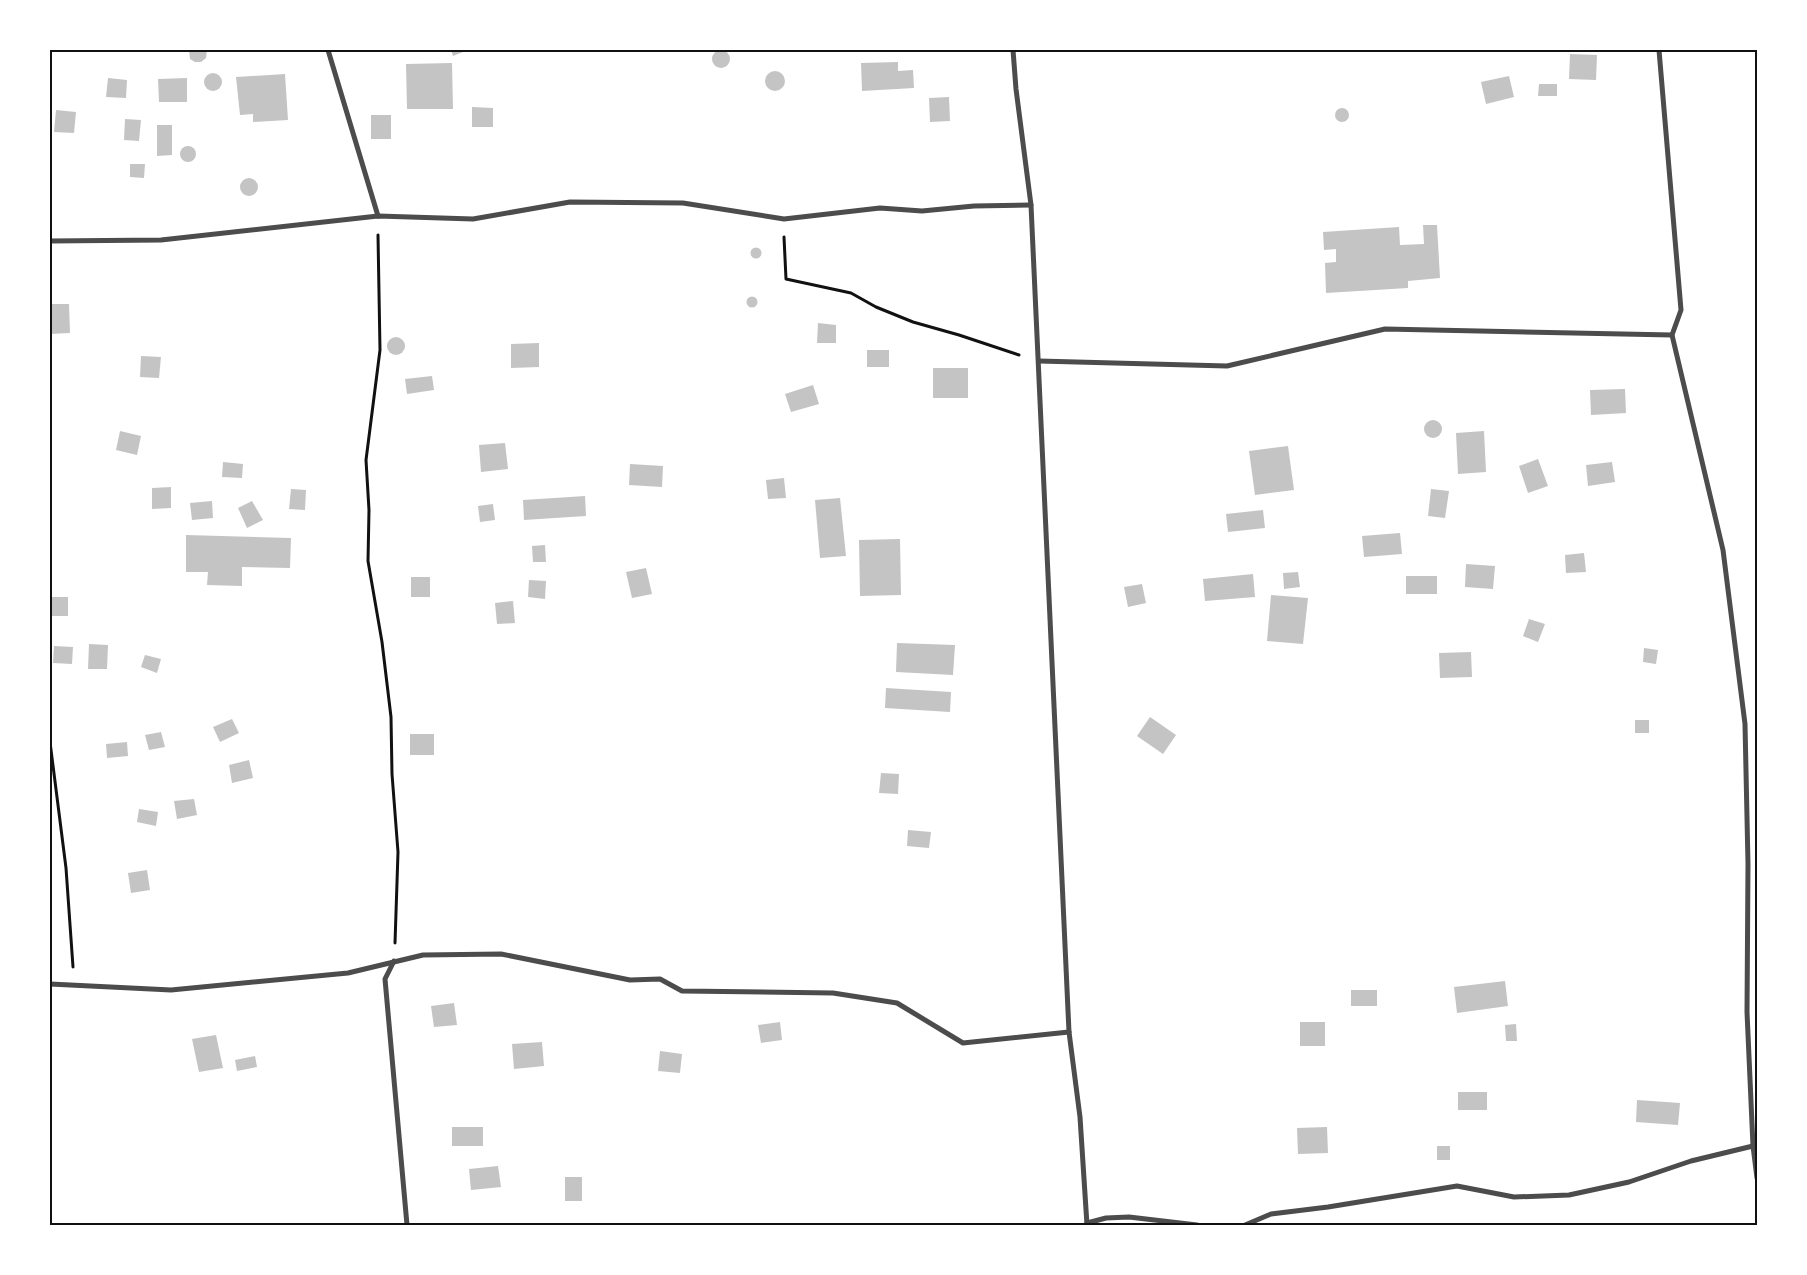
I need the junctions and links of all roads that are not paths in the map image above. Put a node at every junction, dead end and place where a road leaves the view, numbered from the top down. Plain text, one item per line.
1 (328, 50) edge
2 (1012, 50) edge
3 (1659, 50) edge
4 (1031, 205) junction
5 (378, 216) junction
6 (50, 241) edge
7 (1672, 335) junction
8 (1039, 361) junction
9 (394, 961) junction
10 (50, 984) edge
11 (1069, 1032) junction
12 (1753, 1146) junction
13 (1757, 1178) edge
14 (1087, 1224) edge
15 (407, 1225) edge
16 (1197, 1225) edge
17 (1245, 1225) edge

1 - 5 street
2 - 4 street
3 - 7 street
4 - 5 street
4 - 8 street
5 - 6 street
7 - 8 street
7 - 12 street
8 - 11 street
9 - 10 street
9 - 11 street
9 - 15 street
11 - 14 street
12 - 13 street
12 - 17 street
14 - 16 street

